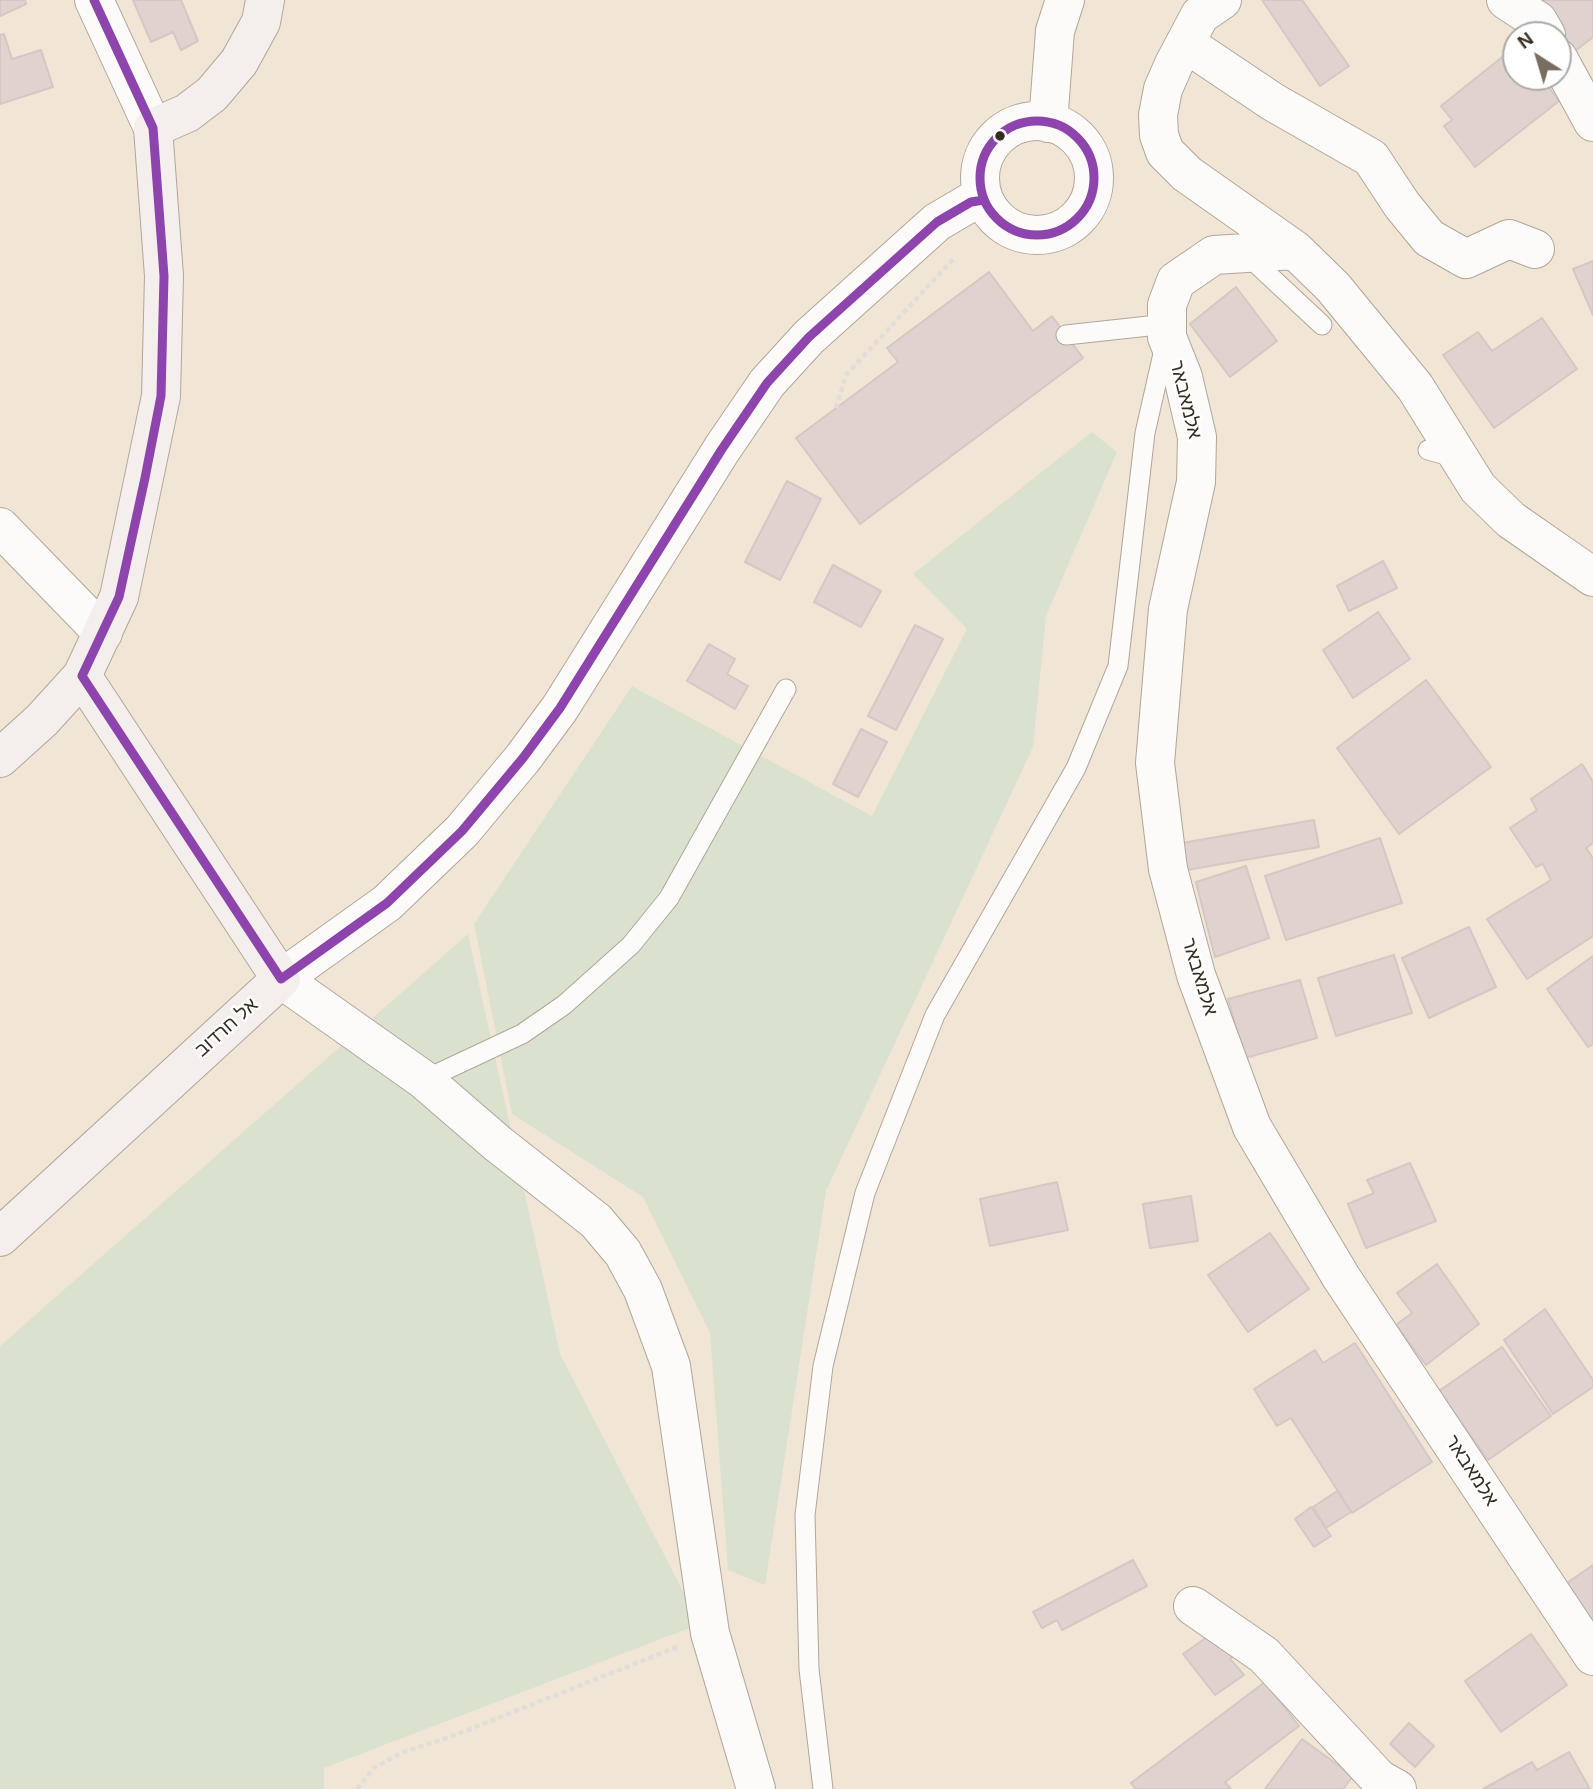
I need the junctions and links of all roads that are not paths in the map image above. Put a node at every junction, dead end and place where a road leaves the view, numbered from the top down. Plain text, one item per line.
1 (94, 0) edge
2 (265, 0) edge
3 (1065, 0) edge
4 (1506, 0) edge
5 (1204, 15) edge
6 (1538, 21) edge
7 (1572, 84) edge
8 (1593, 122) edge
9 (1048, 123) junction
10 (153, 128) junction
11 (984, 200) junction
12 (1535, 249) dead end
13 (1295, 250) junction
14 (1246, 253) junction
15 (1322, 325) dead end
16 (1167, 330) junction
17 (1066, 335) dead end
18 (0, 527) edge
19 (1593, 577) edge
20 (103, 633) junction
21 (82, 676) junction
22 (786, 689) dead end
23 (0, 758) edge
24 (281, 979) junction
25 (424, 1080) junction
26 (0, 1237) edge
27 (1193, 1606) dead end
28 (1593, 1656) edge
29 (1383, 1786) edge
30 (755, 1789) edge
31 (823, 1789) edge

1 - 10 street
2 - 10 street
3 - 9 street
4 - 6 street
5 - 12 street
5 - 13 street
7 - 8 street
9 - 11 street
9 - 11 street
10 - 20 street
11 - 24 street
13 - 14 street
13 - 19 street
14 - 15 lane
14 - 16 street
16 - 17 lane
16 - 28 street, אלמאבאר
16 - 31 lane
18 - 20 street
20 - 21 street
21 - 23 street
21 - 24 street
22 - 25 lane
24 - 25 street
24 - 26 street, אל חרדוב
25 - 30 street
27 - 29 street

